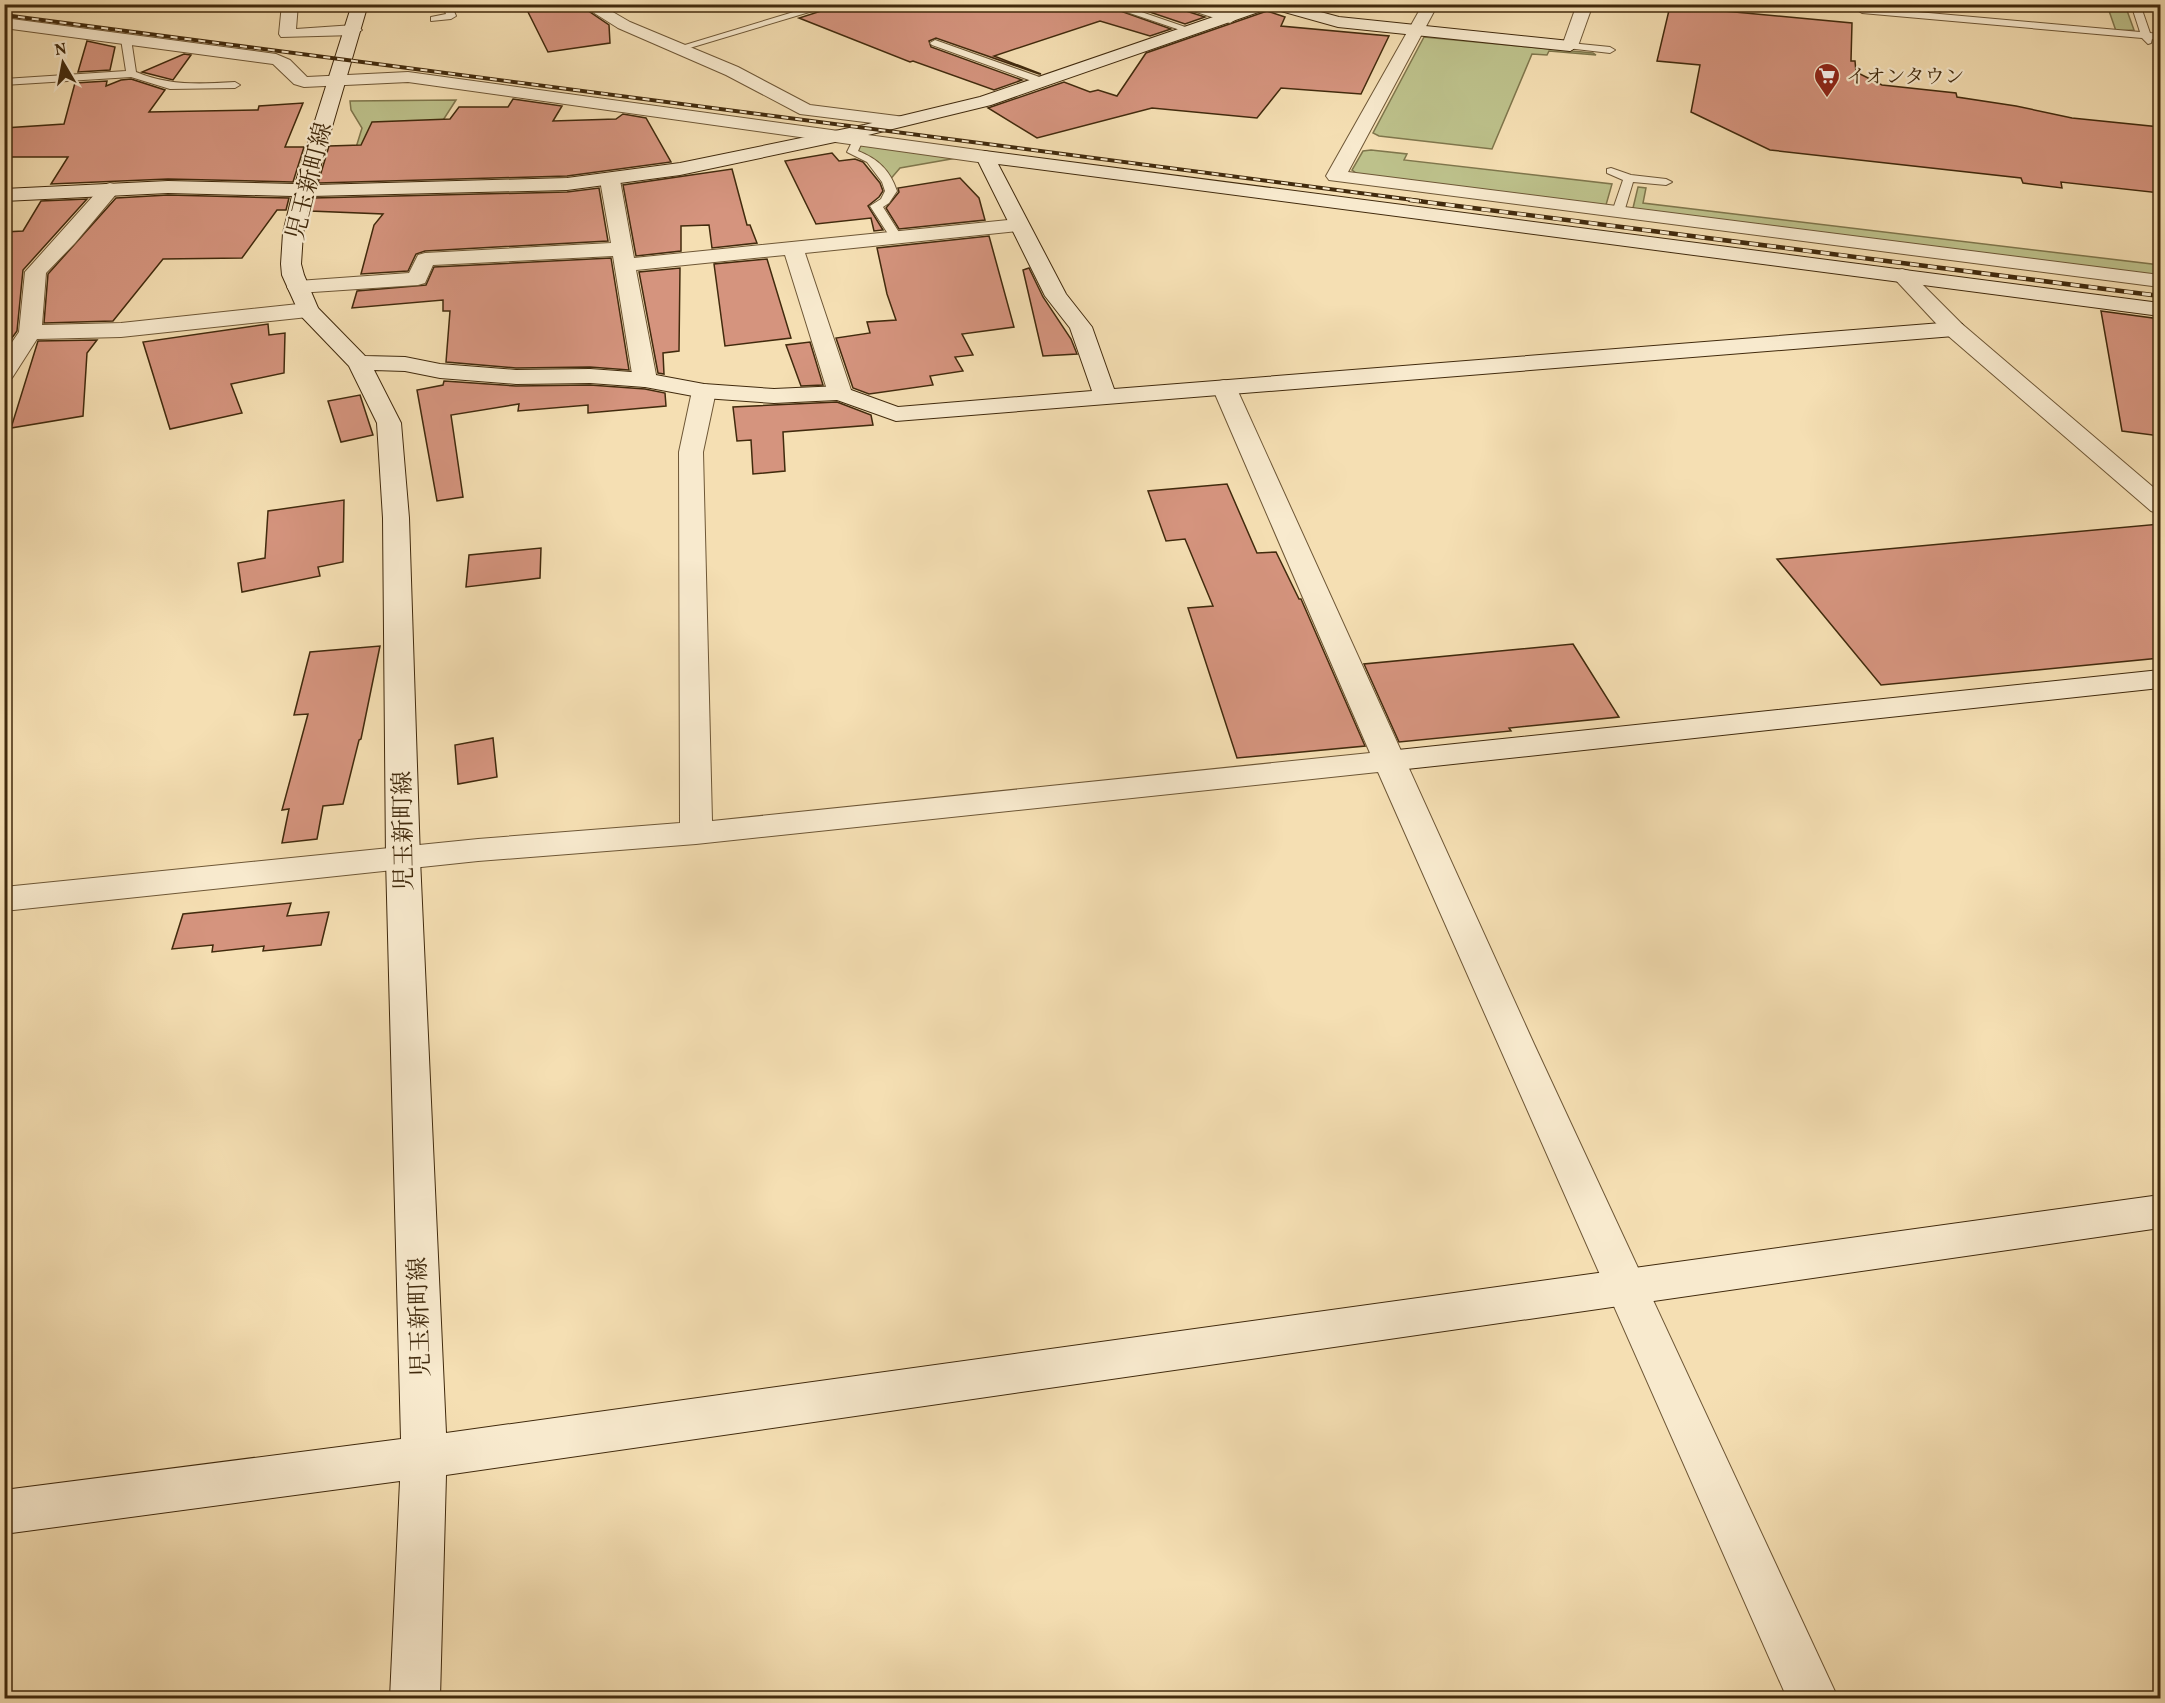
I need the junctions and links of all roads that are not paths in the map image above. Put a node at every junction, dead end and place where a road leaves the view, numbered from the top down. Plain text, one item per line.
1 (290, 4) edge
2 (360, 4) edge
3 (446, 4) edge
4 (587, 4) edge
5 (832, 4) edge
6 (1107, 4) edge
7 (1186, 4) edge
8 (1270, 4) edge
9 (1431, 4) edge
10 (1585, 4) edge
11 (2136, 4) edge
12 (1862, 10) dead end
13 (1230, 18) junction
14 (434, 19) dead end
15 (4, 23) edge
16 (354, 30) junction
17 (1417, 30) junction
18 (1192, 31) junction
19 (2160, 37) edge
20 (2147, 38) junction
21 (126, 39) junction
22 (935, 43) dead end
23 (1570, 46) junction
24 (680, 48) junction
25 (1610, 50) dead end
26 (132, 74) junction
27 (337, 81) junction
28 (4, 82) edge
29 (1044, 82) junction
30 (235, 85) dead end
31 (897, 121) junction
32 (833, 137) junction
33 (858, 140) junction
34 (985, 157) junction
35 (1611, 171) dead end
36 (1629, 178) junction
37 (610, 180) junction
38 (1666, 183) dead end
39 (110, 189) junction
40 (303, 191) junction
41 (4, 195) edge
42 (1618, 212) junction
43 (1018, 225) junction
44 (896, 237) junction
45 (793, 247) junction
46 (623, 257) junction
47 (1902, 275) junction
48 (2160, 281) edge
49 (298, 287) junction
50 (2160, 309) edge
51 (308, 310) junction
52 (1954, 329) junction
53 (30, 332) junction
54 (359, 363) junction
55 (4, 373) edge
56 (645, 380) junction
57 (1224, 387) junction
58 (704, 391) junction
59 (840, 393) junction
60 (1105, 396) junction
61 (2160, 506) edge
62 (2160, 679) edge
63 (1388, 761) junction
64 (696, 833) junction
65 (403, 859) junction
66 (4, 899) edge
67 (2160, 1212) edge
68 (1623, 1287) junction
69 (424, 1457) junction
70 (4, 1512) edge
71 (415, 1698) edge
72 (1813, 1698) edge

1 - 16 street
2 - 16 street, 児玉新町線
3 - 14 lane
4 - 24 street
5 - 24 lane
6 - 18 lane
7 - 13 street
8 - 13 street
8 - 17 street
9 - 17 street
10 - 23 street
11 - 20 lane
12 - 20 lane
13 - 18 street
15 - 21 street
16 - 27 street, 児玉新町線
17 - 23 street
17 - 42 street
18 - 29 street
19 - 20 lane
21 - 26 lane
21 - 27 street
22 - 29 lane
23 - 25 lane
24 - 31 street
26 - 28 lane
26 - 30 lane
27 - 32 street
27 - 40 street, 児玉新町線
29 - 31 street
31 - 32 street
32 - 33 street
32 - 37 street
33 - 34 street
33 - 44 lane
34 - 43 street
34 - 47 street
35 - 36 lane
36 - 38 lane
36 - 42 lane
37 - 40 street
37 - 46 street
39 - 40 street
39 - 41 street
39 - 53 street
40 - 49 street, 児玉新町線
42 - 48 street
43 - 44 street
43 - 60 street
44 - 45 street
45 - 46 street
45 - 59 street
46 - 49 street
46 - 56 street
47 - 50 street
47 - 52 street
49 - 51 street, 児玉新町線
51 - 53 street
51 - 54 street, 児玉新町線
52 - 57 street
52 - 61 street
53 - 55 street
54 - 56 street
54 - 65 street, 児玉新町線
56 - 58 street
57 - 60 street
57 - 63 street
58 - 59 street
58 - 64 street
59 - 60 street
62 - 63 street
63 - 64 street
63 - 68 street
64 - 65 street
65 - 66 street
65 - 69 street, 児玉新町線
67 - 68 street
68 - 69 street
68 - 72 street
69 - 70 street
69 - 71 street, 児玉新町線

